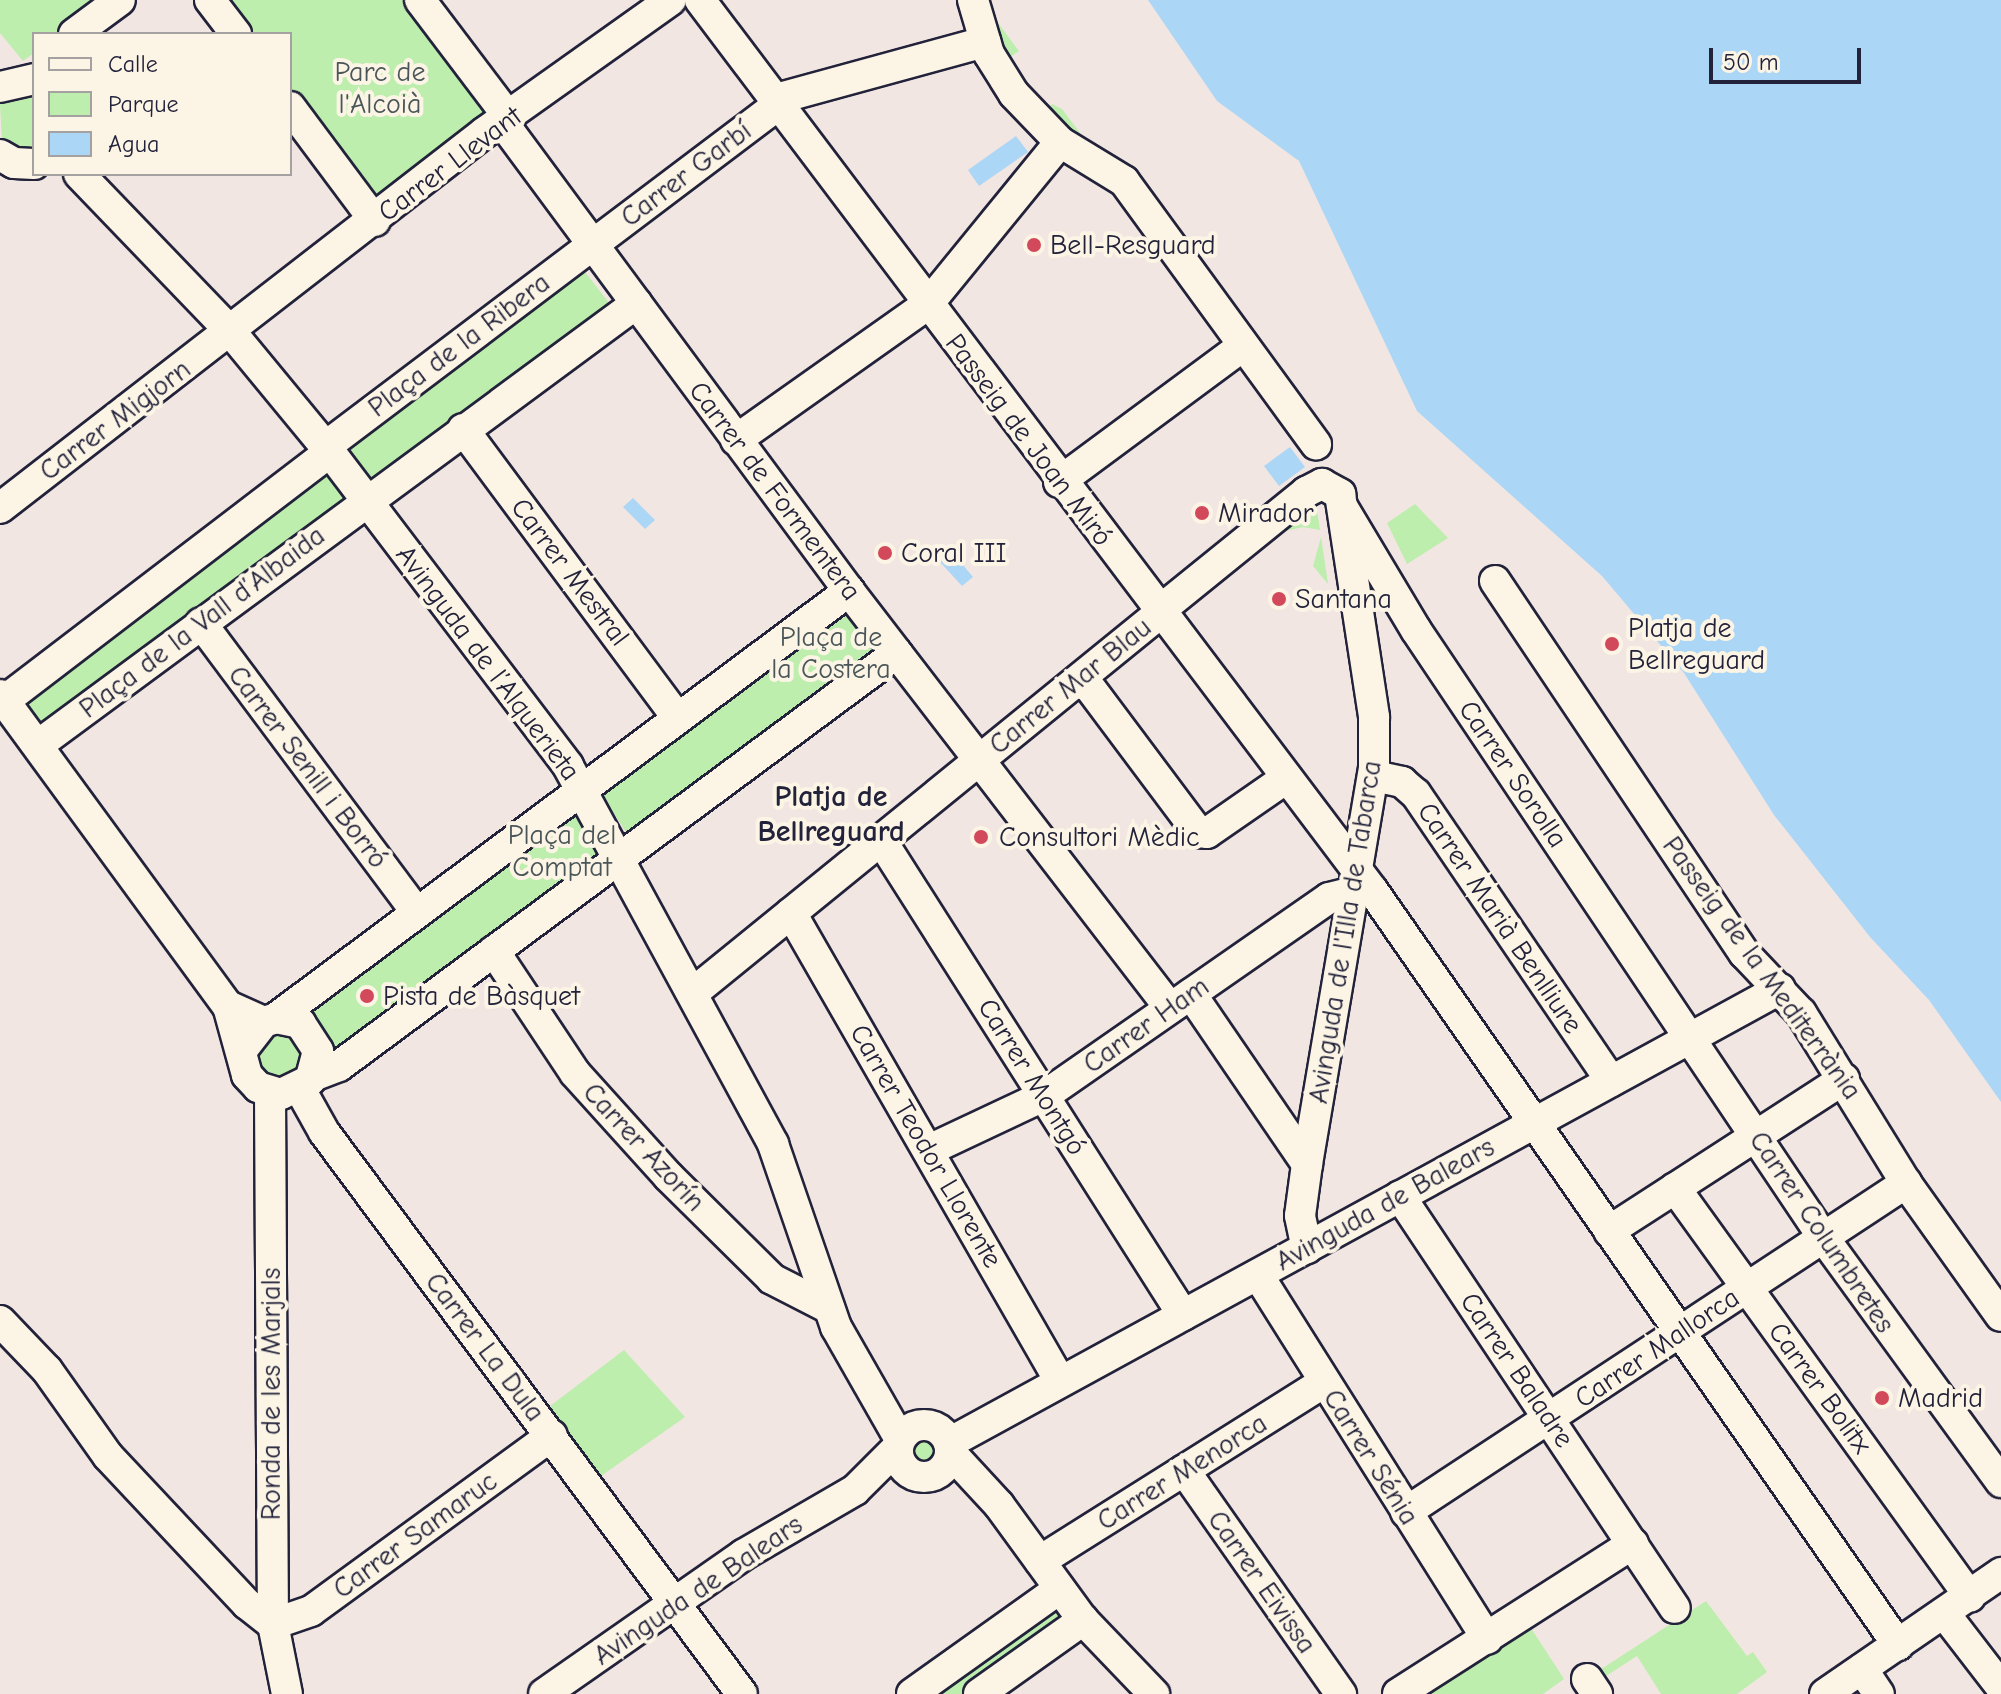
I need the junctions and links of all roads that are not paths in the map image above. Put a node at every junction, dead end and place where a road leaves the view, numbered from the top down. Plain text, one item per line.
1 (120, 0) edge
2 (210, 0) edge
3 (420, 0) edge
4 (671, 0) edge
5 (700, 0) edge
6 (973, 0) edge
7 (77, 32) edge
8 (234, 32) edge
9 (985, 42) junction
10 (778, 102) junction
11 (292, 110) edge
12 (506, 121) junction
13 (1053, 152) junction
14 (0, 155) edge
15 (32, 164) edge
16 (81, 176) edge
17 (375, 221) junction
18 (593, 244) junction
19 (637, 303) junction
20 (928, 304) junction
21 (231, 332) junction
22 (1234, 352) junction
23 (463, 429) junction
24 (736, 440) junction
25 (1316, 444) dead end
26 (327, 450) junction
27 (1059, 482) junction
28 (366, 499) junction
29 (0, 508) edge
30 (1343, 508) junction
31 (1495, 581) dead end
32 (849, 591) junction
33 (1159, 613) junction
34 (201, 623) junction
35 (897, 653) junction
36 (1082, 677) junction
37 (2, 698) edge
38 (676, 716) junction
39 (38, 745) junction
40 (981, 758) junction
41 (1374, 776) junction
42 (1285, 779) junction
43 (580, 786) junction
44 (881, 840) junction
45 (622, 859) junction
46 (1358, 885) junction
47 (416, 911) junction
48 (791, 913) junction
49 (494, 951) junction
50 (1780, 989) junction
51 (694, 992) junction
52 (1180, 1001) junction
53 (228, 1006) junction
54 (270, 1020) junction
55 (1690, 1037) junction
56 (242, 1050) junction
57 (1844, 1079) junction
58 (1611, 1081) junction
59 (306, 1082) junction
60 (270, 1093) junction
61 (1044, 1096) junction
62 (1535, 1122) junction
63 (1756, 1135) junction
64 (929, 1150) junction
65 (1307, 1164) junction
66 (1906, 1183) junction
67 (1675, 1188) junction
68 (1400, 1196) junction
69 (1609, 1231) junction
70 (1823, 1237) junction
71 (1307, 1248) junction
72 (1258, 1275) junction
73 (1747, 1288) junction
74 (829, 1308) junction
75 (1183, 1315) junction
76 (2001, 1316) edge
77 (0, 1321) edge
78 (1679, 1332) junction
79 (1060, 1381) junction
80 (1324, 1382) junction
81 (1551, 1418) junction
82 (552, 1435) junction
83 (926, 1448) junction
84 (1184, 1470) junction
85 (2001, 1482) edge
86 (1406, 1512) junction
87 (1633, 1544) junction
88 (1040, 1561) junction
89 (2001, 1573) edge
90 (1059, 1589) junction
91 (1970, 1597) junction
92 (674, 1602) junction
93 (1675, 1608) dead end
94 (1944, 1613) junction
95 (1083, 1620) junction
96 (273, 1624) junction
97 (1487, 1639) junction
98 (1898, 1645) junction
99 (1862, 1669) junction
100 (2001, 1687) edge
101 (287, 1694) edge
102 (544, 1694) edge
103 (742, 1694) edge
104 (912, 1694) edge
105 (979, 1694) edge
106 (1154, 1694) edge
107 (1341, 1694) edge
108 (1398, 1694) edge
109 (1825, 1694) edge
110 (1879, 1694) edge

1 - 7 street
2 - 8 street
3 - 12 street
4 - 12 street, Carrer Llevant
5 - 10 street, Passeig de Joan Miró
6 - 9 street
9 - 10 street
9 - 13 street
10 - 18 street, Carrer Garbí
10 - 20 street, Passeig de Joan Miró
11 - 17 street
12 - 17 street, Carrer Llevant
12 - 18 street, Carrer de Formentera
13 - 20 street
13 - 22 street
14 - 15 street
16 - 21 street, Avinguda de l’Alquerieta
17 - 21 street, Carrer Llevant
18 - 19 street, Carrer de Formentera
18 - 26 street, Plaça de la Ribera
19 - 23 street
19 - 24 street, Carrer de Formentera
20 - 24 street
20 - 27 street, Passeig de Joan Miró
21 - 26 street, Avinguda de l’Alquerieta
21 - 29 street, Carrer Migjorn
22 - 25 street
22 - 27 street
23 - 28 street
23 - 38 street, Carrer Mestral
24 - 32 street, Carrer de Formentera
26 - 28 street, Avinguda de l’Alquerieta
26 - 37 street, Plaça de la Vall d’Albaida
27 - 33 street, Passeig de Joan Miró
28 - 34 street, Plaça de la Vall d’Albaida
28 - 43 street, Avinguda de l’Alquerieta
30 - 33 street, Carrer Mar Blau
30 - 41 street, Avinguda de l'Illa de Tabarca
30 - 55 street, Carrer Sorolla
31 - 50 street, Passeig de la Mediterrània
32 - 35 street, Carrer de Formentera
32 - 38 street
33 - 36 street, Carrer Mar Blau
33 - 42 street, Passeig de Joan Miró
34 - 39 street, Plaça de la Vall d’Albaida
34 - 47 street, Carrer Senill i Borró
35 - 40 street, Carrer de Formentera
35 - 45 street
36 - 40 street, Carrer Mar Blau
36 - 42 street
37 - 39 street
38 - 43 street
39 - 53 street
40 - 44 street, Carrer Mar Blau
40 - 52 street, Carrer de Formentera
41 - 46 street, Avinguda de l'Illa de Tabarca
41 - 58 street, Carrer Marià Benlliure
42 - 46 street, Passeig de Joan Miró
43 - 45 street, Avinguda de l’Alquerieta
43 - 47 street
44 - 48 street, Carrer Mar Blau
44 - 61 street, Carrer Montgó
45 - 49 street
45 - 51 street, Avinguda de l’Alquerieta
46 - 52 street, Carrer Ham
46 - 62 street, Passeig de Joan Miró
46 - 65 street, Avinguda de l'Illa de Tabarca
47 - 54 street
48 - 51 street, Carrer Mar Blau
48 - 64 street, Carrer Teodor Llorente
49 - 59 street
49 - 74 street, Carrer Azorín
50 - 55 street, Avinguda de Balears
50 - 57 street, Passeig de la Mediterrània
51 - 74 street, Avinguda de l’Alquerieta
52 - 61 street, Carrer Ham
52 - 65 street, Carrer de Formentera
53 - 54 street
53 - 56 street
54 - 56 street
54 - 59 street
55 - 58 street, Avinguda de Balears
55 - 63 street, Carrer Columbretes
56 - 60 street
57 - 63 street
57 - 66 street, Passeig de la Mediterrània
58 - 62 street, Avinguda de Balears
59 - 60 street
59 - 82 street, Carrer La Dula
60 - 96 street, Ronda de les Marjals
61 - 64 street, Carrer Ham
61 - 75 street, Carrer Montgó
62 - 68 street, Avinguda de Balears
62 - 69 street, Passeig de Joan Miró
63 - 67 street
63 - 70 street, Carrer Columbretes
64 - 79 street, Carrer Teodor Llorente
65 - 71 street, Avinguda de l'Illa de Tabarca
66 - 70 street, Carrer Mallorca
66 - 76 street, Passeig de la Mediterrània
67 - 69 street
67 - 73 street, Carrer Bolitx
68 - 71 street, Avinguda de Balears
68 - 81 street, Carrer Baladre
69 - 78 street, Passeig de Joan Miró
70 - 73 street, Carrer Mallorca
70 - 85 street, Carrer Columbretes
71 - 72 street, Avinguda de Balears
72 - 75 street, Avinguda de Balears
72 - 80 street, Carrer Sénia
73 - 78 street, Carrer Mallorca
73 - 91 street, Carrer Bolitx
74 - 83 street, Avinguda de l’Alquerieta
75 - 79 street, Avinguda de Balears
77 - 96 street
78 - 81 street, Carrer Mallorca
78 - 98 street, Passeig de Joan Miró
79 - 83 street, Avinguda de Balears
80 - 84 street, Carrer Menorca
80 - 86 street, Carrer Sénia
81 - 86 street, Carrer Mallorca
81 - 87 street, Carrer Baladre
82 - 92 street, Carrer La Dula
82 - 96 street, Carrer Samaruc
83 - 88 street
83 - 92 street, Avinguda de Balears
84 - 88 street, Carrer Menorca
84 - 107 street, Carrer Eivissa
86 - 97 street, Carrer Sénia
87 - 93 street, Carrer Baladre
87 - 97 street
88 - 90 street
89 - 91 street
90 - 95 street
90 - 104 street
91 - 94 street
92 - 102 street, Avinguda de Balears
92 - 103 street, Carrer La Dula
94 - 98 street
94 - 100 street
95 - 105 street
95 - 106 street
96 - 101 street, Ronda de les Marjals
97 - 108 street
98 - 99 street
99 - 109 street
99 - 110 street

